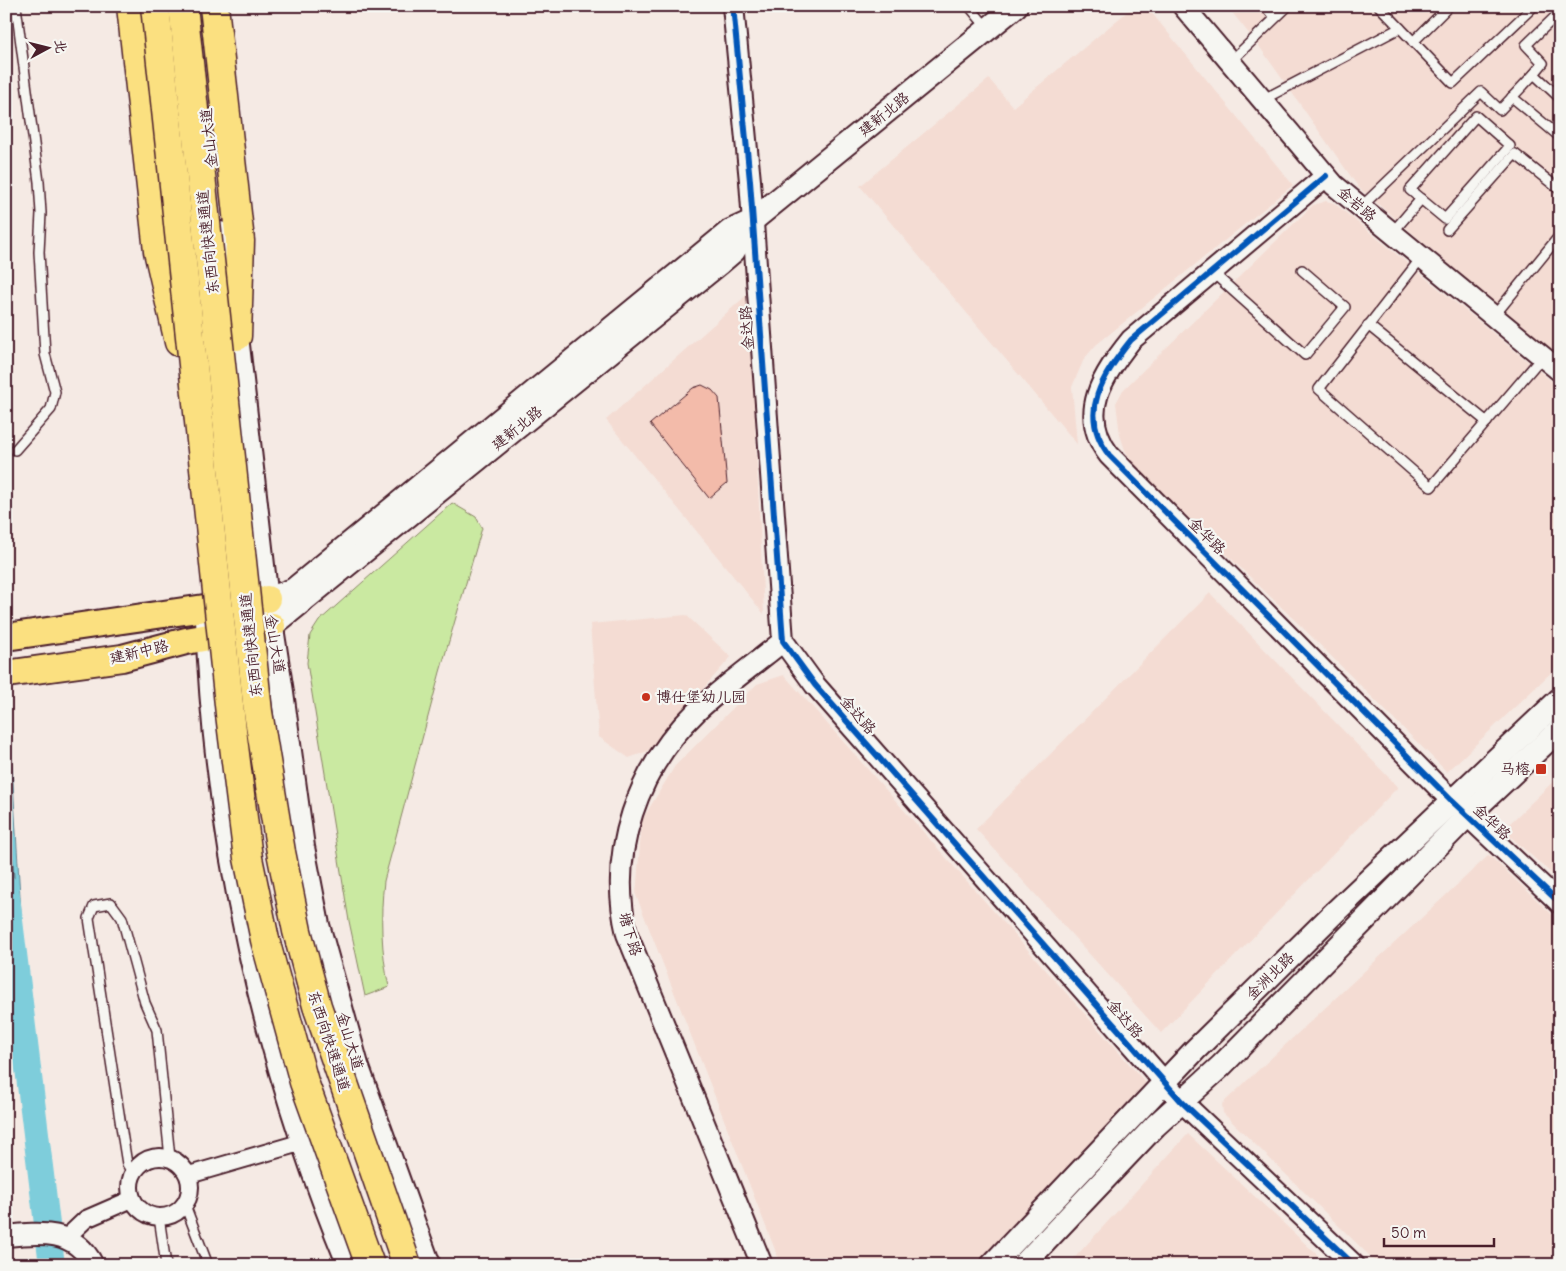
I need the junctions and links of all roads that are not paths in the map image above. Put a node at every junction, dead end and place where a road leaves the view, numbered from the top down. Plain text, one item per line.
1 (16, 6) edge
2 (131, 6) edge
3 (151, 6) edge
4 (155, 6) edge
5 (183, 6) edge
6 (195, 6) edge
7 (214, 6) edge
8 (734, 6) edge
9 (969, 6) edge
10 (1183, 6) edge
11 (1265, 6) edge
12 (1288, 6) edge
13 (1379, 6) edge
14 (1449, 6) edge
15 (1534, 6) edge
16 (1010, 8) edge
17 (1560, 12) edge
18 (1275, 18) junction
19 (1400, 28) junction
20 (988, 30) junction
21 (1413, 42) junction
22 (1230, 62) junction
23 (1534, 74) junction
24 (1512, 98) junction
25 (1560, 98) edge
26 (1262, 100) junction
27 (1560, 137) edge
28 (1326, 176) junction
29 (1560, 190) edge
30 (1421, 199) junction
31 (1361, 207) junction
32 (752, 221) junction
33 (1447, 230) dead end
34 (1392, 233) junction
35 (1560, 235) edge
36 (1422, 257) junction
37 (1302, 270) dead end
38 (1212, 272) junction
39 (1494, 316) junction
40 (1368, 325) junction
41 (237, 336) junction
42 (179, 342) junction
43 (1542, 357) junction
44 (1560, 371) edge
45 (1487, 422) junction
46 (15, 450) dead end
47 (267, 599) junction
48 (206, 608) junction
49 (272, 626) junction
50 (7, 637) edge
51 (208, 637) junction
52 (783, 641) junction
53 (8, 673) edge
54 (1560, 699) edge
55 (1560, 729) edge
56 (1451, 800) junction
57 (1467, 816) junction
58 (1560, 903) edge
59 (1164, 1082) junction
60 (1182, 1102) junction
61 (303, 1142) junction
62 (170, 1158) junction
63 (133, 1174) junction
64 (189, 1175) junction
65 (132, 1199) junction
66 (185, 1205) junction
67 (159, 1217) junction
68 (6, 1236) edge
69 (65, 1238) junction
70 (93, 1265) edge
71 (166, 1265) edge
72 (208, 1265) edge
73 (349, 1265) edge
74 (370, 1265) edge
75 (407, 1265) edge
76 (429, 1265) edge
77 (762, 1265) edge
78 (992, 1265) edge
79 (1023, 1265) edge
80 (1354, 1265) edge

1 - 46 lane
2 - 42 highway
3 - 42 main road
4 - 74 highway, 东西向快速通道, bridge
5 - 75 highway, 东西向快速通道, bridge
6 - 41 main road, 金山大道
7 - 41 highway
8 - 32 street, 金达路
9 - 20 lane
10 - 22 street, 金岩路
11 - 18 lane
12 - 18 lane
13 - 19 lane
14 - 21 lane
15 - 21 lane
16 - 20 main road, 建新北路
17 - 23 lane
18 - 22 lane
19 - 21 lane
19 - 26 lane
20 - 32 main road, 建新北路
22 - 26 street, 金岩路
23 - 24 lane
23 - 25 lane
24 - 27 lane
24 - 31 lane
26 - 28 street, 金岩路
28 - 31 street, 金岩路
28 - 38 street, 金华路
29 - 33 lane
30 - 30 lane
30 - 34 lane
31 - 34 street, 金岩路
32 - 47 main road, 建新北路
32 - 49 main road, 建新北路
32 - 52 street, 金达路
34 - 36 street, 金岩路
35 - 39 lane
36 - 39 street, 金岩路
36 - 40 lane
37 - 38 lane
38 - 56 street, 金华路
39 - 43 street, 金岩路
40 - 45 lane
40 - 45 lane
41 - 47 main road, 金山大道
42 - 48 main road
43 - 44 street, 金岩路
43 - 45 lane
47 - 48 main road
47 - 49 main road, 金山大道
48 - 50 main road
48 - 51 main road
49 - 51 main road, 建新中路
49 - 76 main road, 金山大道
51 - 53 main road, 建新中路
51 - 61 main road
52 - 59 street, 金达路
52 - 77 street, 塘下路
54 - 56 main road, 金洲北路
55 - 57 main road, 金洲北路
56 - 57 street, 金华路
56 - 59 main road, 金洲北路
57 - 58 street, 金华路
57 - 60 main road, 金洲北路
59 - 60 street, 金达路
59 - 78 main road, 金洲北路
60 - 79 main road, 金洲北路
60 - 80 street, 金达路
61 - 64 street
61 - 73 main road
62 - 63 street
62 - 63 lane
62 - 64 street
63 - 65 street
64 - 66 street
65 - 67 street
65 - 69 street
66 - 67 street
66 - 72 lane
67 - 71 lane
68 - 69 street
69 - 70 street

